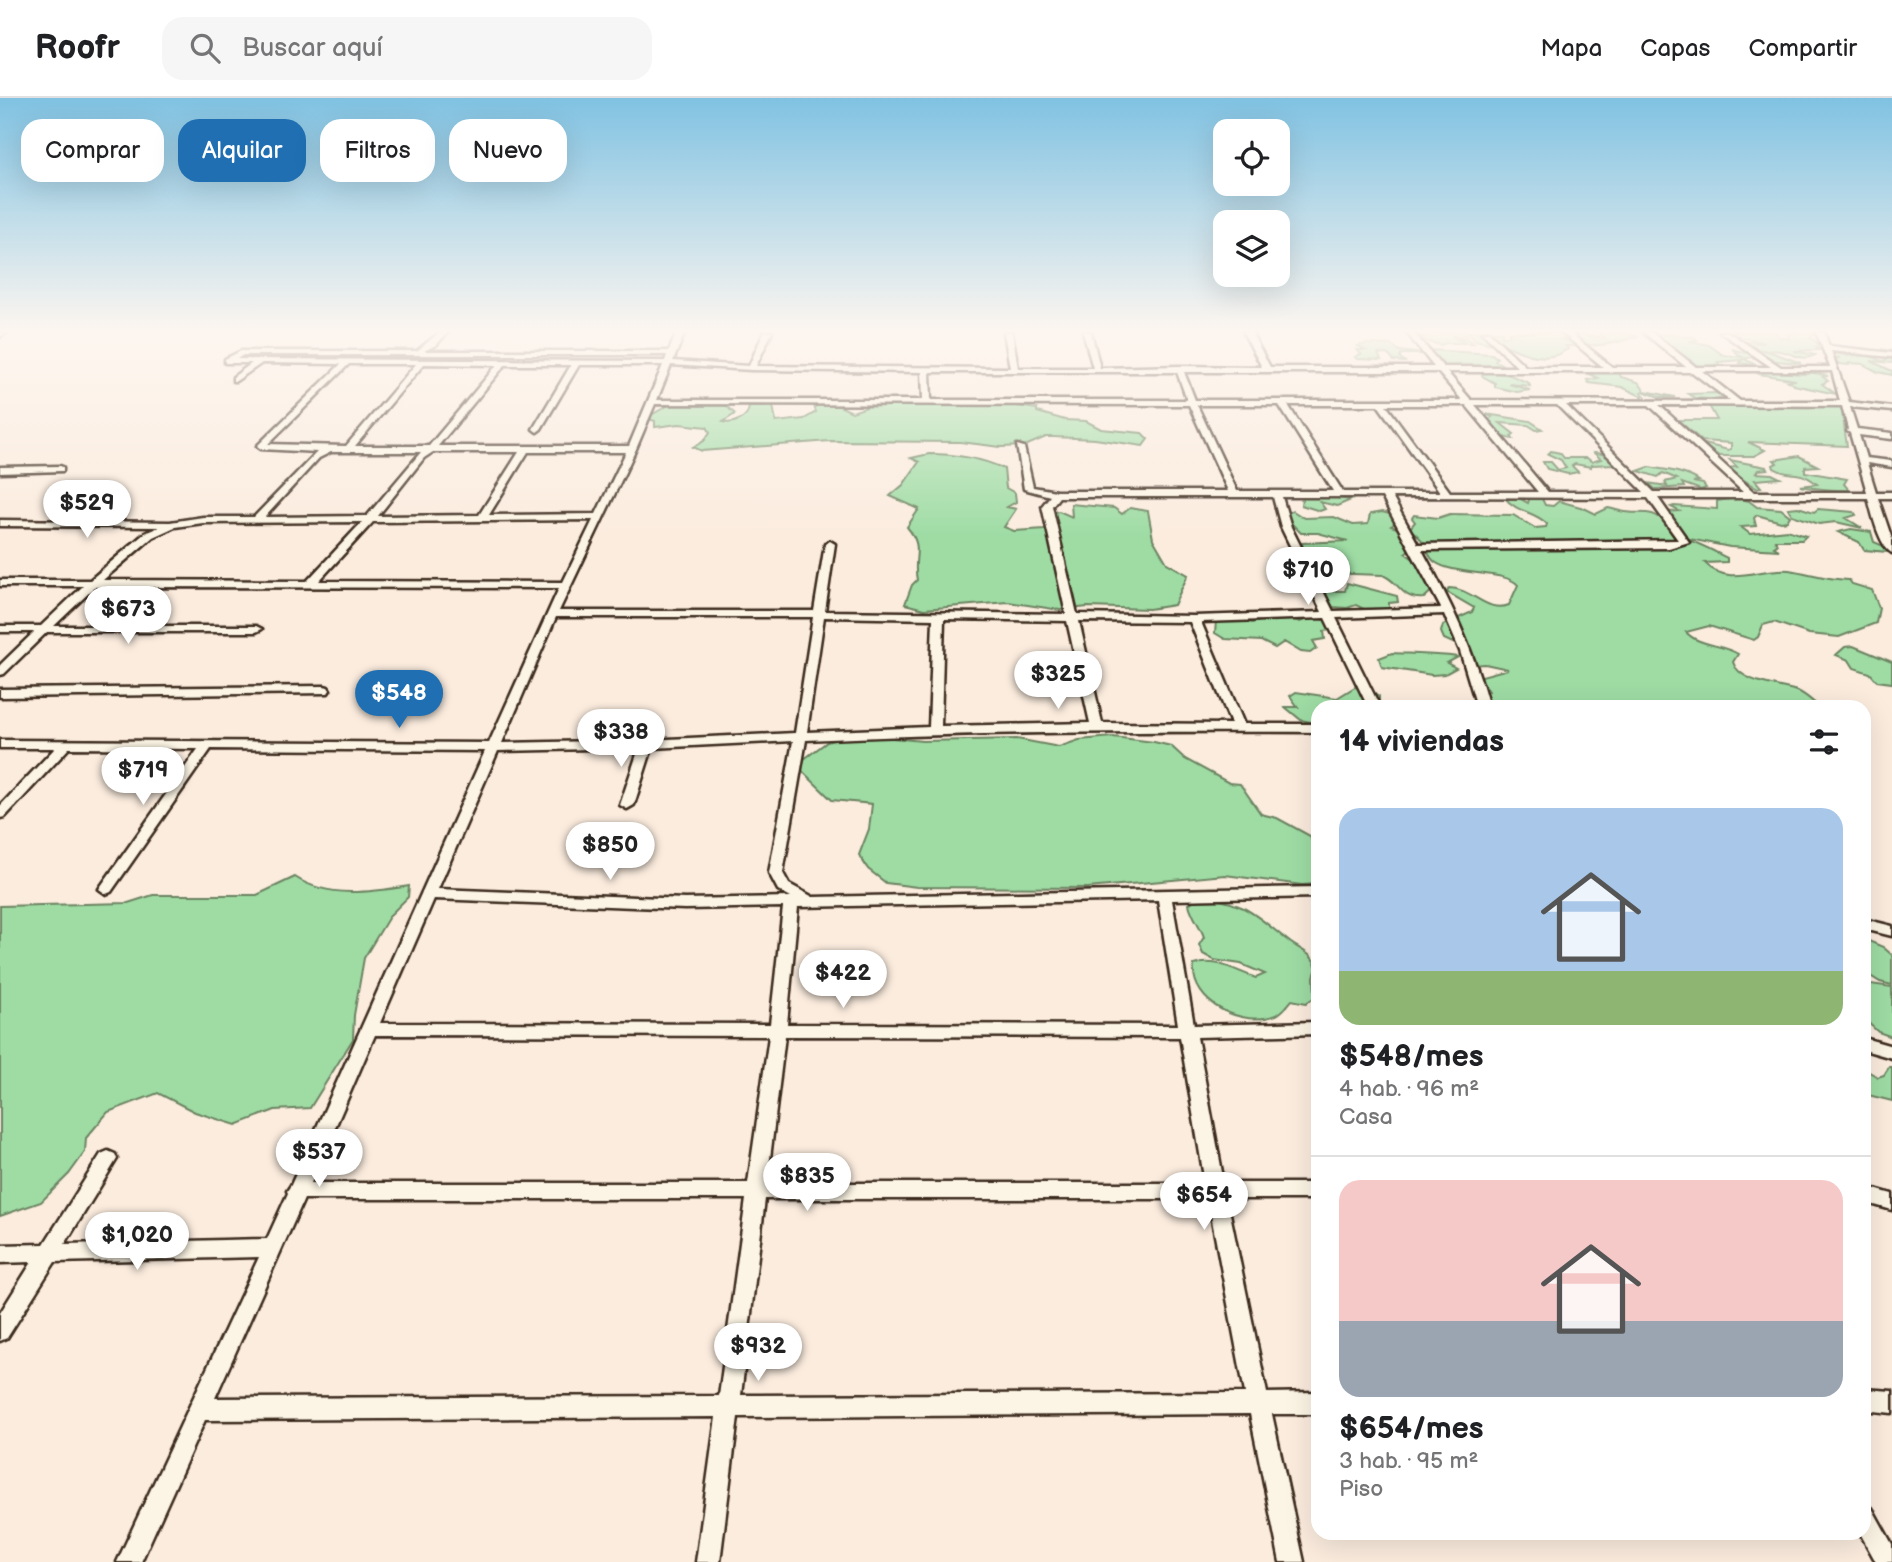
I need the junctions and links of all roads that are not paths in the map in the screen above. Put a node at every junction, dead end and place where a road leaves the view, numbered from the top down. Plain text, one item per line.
1 (308, 400) edge
2 (389, 400) edge
3 (471, 400) edge
4 (554, 400) edge
5 (1734, 400) edge
6 (1844, 400) edge
7 (927, 401) joint
8 (1191, 401) junction
9 (1281, 401) junction
10 (651, 402) joint
11 (1380, 402) junction
12 (1465, 402) junction
13 (1558, 402) junction
14 (1650, 402) junction
15 (1738, 403) junction
16 (1845, 404) junction
17 (1892, 409) edge
18 (537, 429) dead end
19 (1851, 431) junction
20 (1892, 436) edge
21 (1020, 447) dead end
22 (432, 448) junction
23 (348, 449) junction
24 (525, 449) junction
25 (632, 449) junction
26 (325, 450) junction
27 (1863, 460) junction
28 (1892, 464) edge
29 (0, 470) edge
30 (61, 470) dead end
31 (1650, 493) junction
32 (1750, 493) junction
33 (1872, 493) junction
34 (1056, 494) junction
35 (1447, 494) junction
36 (1234, 495) junction
37 (1277, 495) junction
38 (1340, 495) junction
39 (1386, 495) junction
40 (1545, 495) junction
41 (1892, 495) edge
42 (598, 517) junction
43 (482, 518) junction
44 (369, 519) junction
45 (256, 520) junction
46 (0, 523) edge
47 (173, 524) junction
48 (1887, 526) edge
49 (830, 544) dead end
50 (1414, 547) junction
51 (1892, 550) edge
52 (0, 583) edge
53 (93, 583) junction
54 (309, 585) junction
55 (566, 585) junction
56 (1449, 611) junction
57 (552, 614) junction
58 (819, 614) junction
59 (939, 615) junction
60 (1330, 615) junction
61 (1071, 617) junction
62 (1194, 619) junction
63 (0, 629) edge
64 (256, 629) dead end
65 (44, 630) junction
66 (0, 671) edge
67 (324, 690) dead end
68 (0, 693) edge
69 (1371, 700) edge
70 (1481, 700) edge
71 (1097, 727) junction
72 (1239, 727) junction
73 (1311, 727) edge
74 (935, 730) junction
75 (799, 735) junction
76 (0, 744) edge
77 (66, 744) junction
78 (208, 744) junction
79 (647, 744) junction
80 (493, 747) junction
81 (627, 805) dead end
82 (0, 814) edge
83 (106, 889) dead end
84 (1311, 892) edge
85 (429, 894) junction
86 (1164, 894) junction
87 (815, 902) junction
88 (791, 903) junction
89 (1871, 926) edge
90 (1892, 931) edge
91 (1311, 1028) edge
92 (368, 1029) junction
93 (778, 1029) junction
94 (1186, 1031) junction
95 (1871, 1046) edge
96 (1892, 1052) edge
97 (108, 1159) dead end
98 (296, 1191) junction
99 (1311, 1191) edge
100 (1217, 1192) junction
101 (757, 1193) junction
102 (1871, 1196) edge
103 (1892, 1202) edge
104 (273, 1248) junction
105 (0, 1254) edge
106 (47, 1254) junction
107 (0, 1331) edge
108 (1871, 1400) edge
109 (1892, 1402) edge
110 (1311, 1403) edge
111 (1258, 1404) junction
112 (729, 1405) junction
113 (198, 1409) junction
114 (1871, 1529) edge
115 (130, 1562) edge
116 (709, 1562) edge
117 (1293, 1562) edge
118 (1889, 1562) edge

1 - 26 street
2 - 23 street
3 - 22 street
4 - 18 street
5 - 15 street
6 - 16 street
7 - 8 street
7 - 10 street
8 - 9 street
8 - 36 street
9 - 11 street
9 - 38 street
10 - 25 street
11 - 12 street
11 - 35 street
12 - 13 street
12 - 40 street
13 - 14 street
13 - 31 street
14 - 15 street
14 - 32 street
15 - 16 street
16 - 17 street
16 - 19 street
19 - 20 street
19 - 27 street
21 - 34 street
22 - 23 street
22 - 24 street
22 - 44 street
23 - 26 street
24 - 25 street
24 - 43 street
25 - 42 street
26 - 45 street
27 - 28 street
27 - 33 street
29 - 30 street
31 - 32 street
31 - 40 street
31 - 50 street
32 - 33 street
33 - 41 street
33 - 48 street
34 - 36 street
34 - 61 street
35 - 39 street
35 - 40 street
36 - 37 street
37 - 38 street
37 - 60 street
38 - 39 street
39 - 50 street
42 - 43 street
42 - 55 street
43 - 44 street
44 - 45 street
44 - 54 street
45 - 47 street
46 - 47 street
47 - 53 street
48 - 51 street
49 - 58 street
50 - 56 street
52 - 53 street
53 - 54 street
53 - 65 street
54 - 55 street
55 - 57 street
56 - 60 street
56 - 70 street
57 - 58 street
57 - 80 street
58 - 59 street
58 - 75 street
59 - 61 street
59 - 74 street
60 - 62 street
60 - 69 street
61 - 62 street
61 - 71 street
62 - 72 street
63 - 65 street
64 - 65 street
65 - 66 street
67 - 68 street
71 - 72 street
71 - 74 street
72 - 73 street
74 - 75 street
75 - 79 street
75 - 87 street
76 - 77 street
77 - 78 street
77 - 82 street
78 - 80 street
78 - 83 street
79 - 80 street
79 - 81 street
80 - 85 street
84 - 86 street
85 - 88 street
85 - 92 street
86 - 87 street
86 - 94 street
87 - 88 street
88 - 93 street
89 - 90 street
91 - 94 street
92 - 93 street
92 - 98 street
93 - 94 street
93 - 101 street
94 - 100 street
95 - 96 street
97 - 106 street
98 - 101 street
98 - 104 street
99 - 100 street
100 - 101 street
100 - 111 street
101 - 112 street
102 - 103 street
104 - 106 street
104 - 113 street
105 - 106 street
106 - 107 street
108 - 109 street
110 - 111 street
111 - 112 street
111 - 117 street
112 - 113 street
112 - 116 street
113 - 115 street
114 - 118 street

